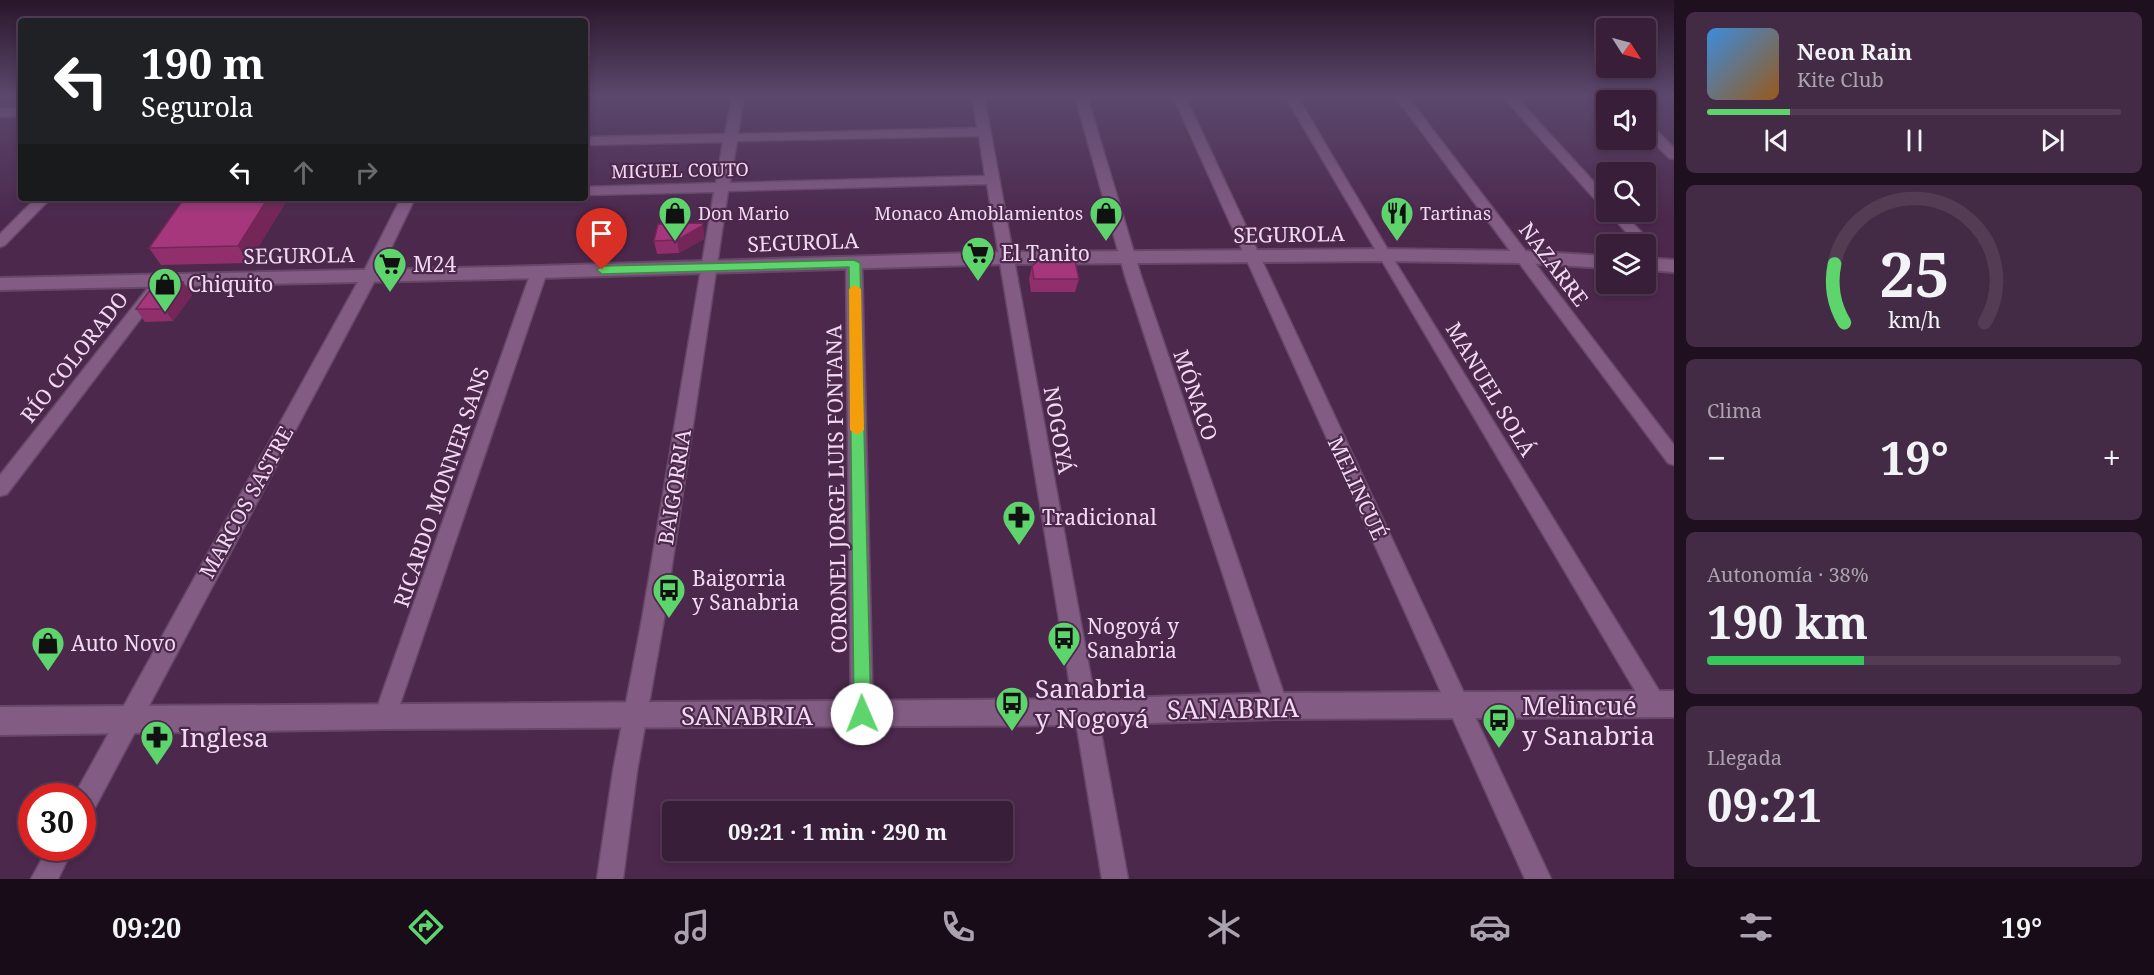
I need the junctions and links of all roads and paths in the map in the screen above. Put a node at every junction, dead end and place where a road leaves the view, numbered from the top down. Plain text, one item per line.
1 (771, 137) edge
2 (985, 137) edge
3 (1092, 137) edge
4 (1198, 137) edge
5 (1315, 137) edge
6 (1432, 137) edge
7 (1546, 137) edge
8 (1656, 137) edge
9 (730, 138) junction
10 (588, 141) edge
11 (1674, 154) edge
12 (992, 180) junction
13 (722, 188) junction
14 (588, 191) edge
15 (1596, 192) edge
16 (41, 201) edge
17 (406, 201) edge
18 (1624, 222) edge
19 (1635, 234) edge
20 (0, 242) edge
21 (1384, 255) junction
22 (1656, 255) edge
23 (1126, 257) junction
24 (1253, 257) junction
25 (1522, 257) junction
26 (1006, 258) junction
27 (1596, 261) edge
28 (854, 263) junction
29 (1669, 266) edge
30 (708, 267) junction
31 (539, 272) junction
32 (369, 276) junction
33 (162, 280) junction
34 (0, 284) edge
35 (1674, 458) edge
36 (0, 489) edge
37 (1664, 704) edge
38 (1277, 706) junction
39 (1457, 706) junction
40 (1085, 712) junction
41 (862, 714) junction
42 (385, 716) junction
43 (635, 716) junction
44 (128, 720) junction
45 (0, 722) edge
46 (94, 783) edge
47 (54, 861) edge
48 (44, 879) edge
49 (610, 879) edge
50 (1115, 879) edge
51 (1538, 879) edge

1 - 9 street
2 - 12 street, NOGOYÁ
3 - 23 street, MÓNACO
4 - 24 street, MELINCUÉ
5 - 21 street, MANUEL SOLÁ
6 - 25 street, NAZARRE
7 - 15 street
8 - 11 street
9 - 10 street
9 - 13 street, BAIGORRIA
12 - 13 street, MIGUEL COUTO
12 - 26 street, NOGOYÁ
13 - 14 street, MIGUEL COUTO
13 - 30 street, BAIGORRIA
16 - 20 street
17 - 32 street, MARCOS SASTRE
18 - 19 street
21 - 24 street, SEGUROLA
21 - 25 street, SEGUROLA
21 - 37 street, MANUEL SOLÁ
22 - 29 street
23 - 24 street, SEGUROLA
23 - 26 street, SEGUROLA
23 - 38 street, MÓNACO
24 - 39 street, MELINCUÉ
25 - 27 street, SEGUROLA
25 - 35 street, NAZARRE
26 - 28 street, SEGUROLA
26 - 40 street, NOGOYÁ
28 - 30 street, SEGUROLA
28 - 41 street, CORONEL JORGE LUIS FONTANA
30 - 31 street, SEGUROLA
30 - 43 street, BAIGORRIA
31 - 32 street, SEGUROLA
31 - 42 street, RICARDO MONNER SANS
32 - 33 street, SEGUROLA
32 - 44 street, MARCOS SASTRE
33 - 34 street, SEGUROLA
33 - 36 street, RÍO COLORADO
37 - 39 street, SANABRIA
38 - 39 street, SANABRIA
38 - 40 street, SANABRIA
39 - 51 street, MELINCUÉ
40 - 41 street, SANABRIA
40 - 50 street, NOGOYÁ
41 - 43 street, SANABRIA
42 - 43 street, SANABRIA
42 - 44 street, SANABRIA
43 - 49 street, BAIGORRIA
44 - 45 street, SANABRIA
44 - 46 street, MARCOS SASTRE
47 - 48 street

